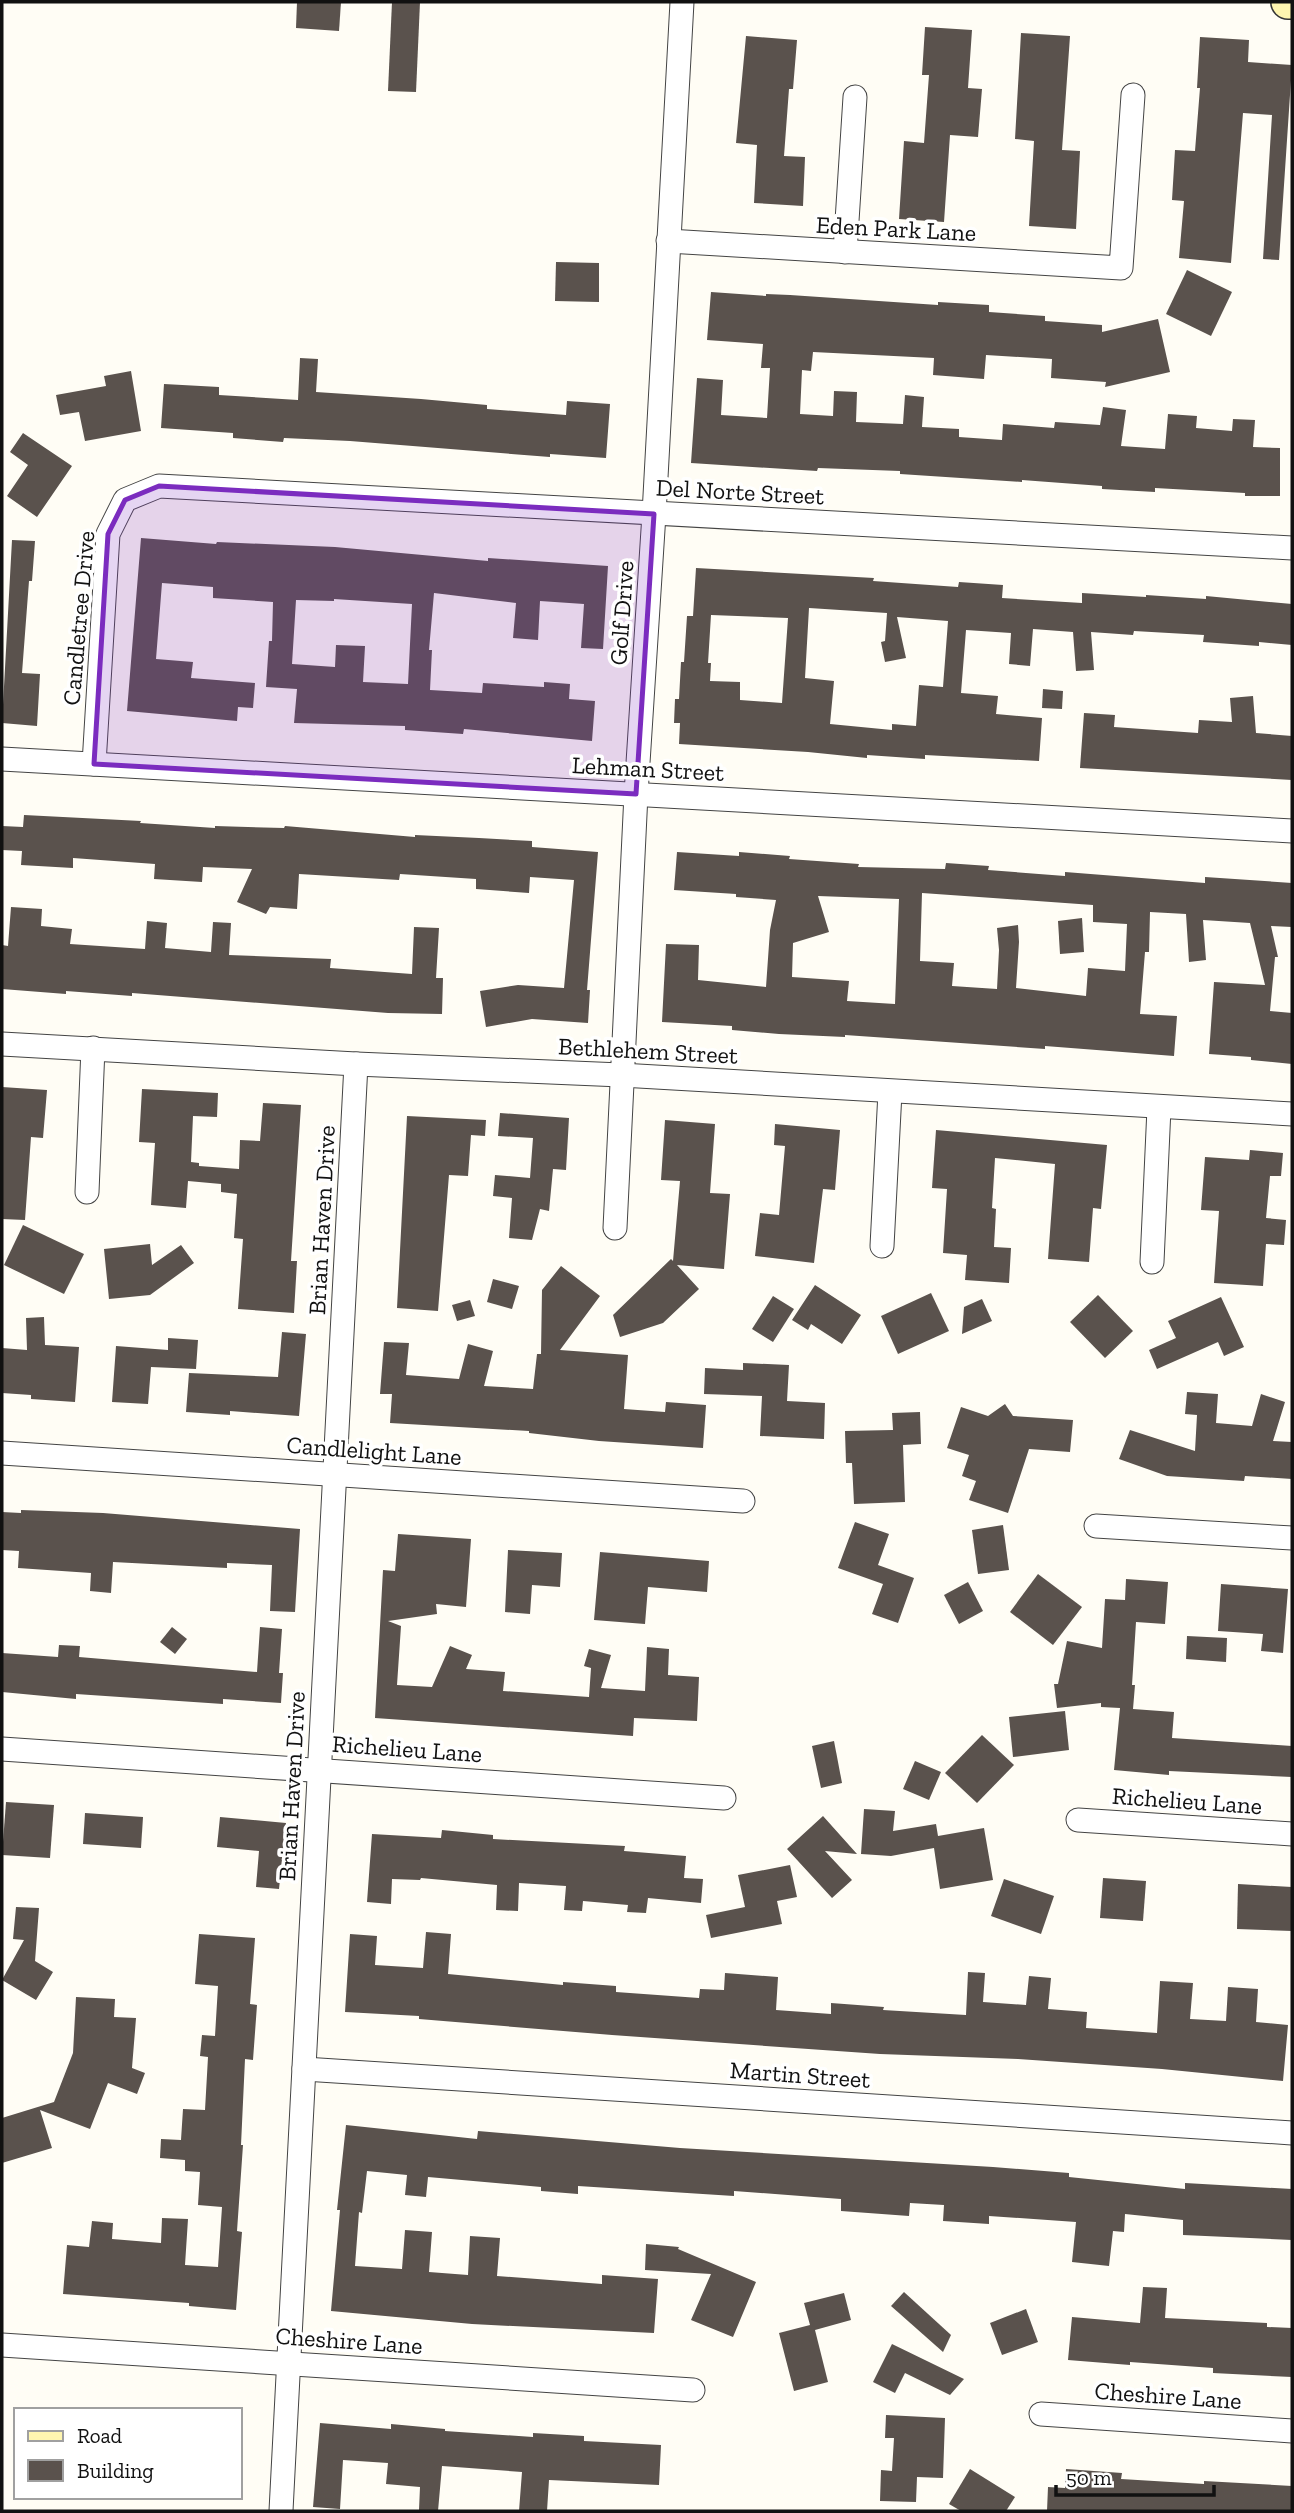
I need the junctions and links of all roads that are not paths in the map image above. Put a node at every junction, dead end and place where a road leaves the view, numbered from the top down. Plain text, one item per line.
1 (682, 2) edge
2 (1133, 95) dead end
3 (855, 97) dead end
4 (668, 241) junction
5 (845, 252) junction
6 (185, 488) joint
7 (654, 514) junction
8 (1292, 548) edge
9 (2, 759) edge
10 (94, 764) junction
11 (636, 794) junction
12 (1292, 831) edge
13 (2, 1044) edge
14 (93, 1048) junction
15 (356, 1064) junction
16 (621, 1075) junction
17 (890, 1091) junction
18 (1159, 1108) junction
19 (1292, 1114) edge
20 (88, 1192) dead end
21 (615, 1228) dead end
22 (882, 1246) dead end
23 (1152, 1262) dead end
24 (2, 1453) edge
25 (335, 1474) junction
26 (743, 1501) dead end
27 (1096, 1526) dead end
28 (1292, 1538) edge
29 (2, 1749) edge
30 (320, 1770) junction
31 (724, 1798) dead end
32 (1078, 1820) dead end
33 (1292, 1834) edge
34 (304, 2069) junction
35 (1292, 2133) edge
36 (2, 2344) edge
37 (289, 2364) junction
38 (693, 2390) dead end
39 (1041, 2414) dead end
40 (1292, 2431) edge
41 (281, 2511) edge

1 - 4 street, Golf Drive
2 - 5 street, Eden Park Lane
3 - 5 street
4 - 5 street, Eden Park Lane
4 - 7 street, Golf Drive
6 - 7 street, Del Norte Street
6 - 10 street, Candletree Drive
7 - 8 street, Del Norte Street
7 - 11 street, Golf Drive
9 - 10 street, Lehman Street
10 - 11 street, Lehman Street
11 - 12 street, Lehman Street
11 - 16 street, Golf Drive
13 - 14 street, Bethlehem Street
14 - 15 street, Bethlehem Street
14 - 20 street
15 - 16 street, Bethlehem Street
15 - 25 street, Brian Haven Drive
16 - 17 street, Bethlehem Street
16 - 21 street, Golf Drive
17 - 18 street, Bethlehem Street
17 - 22 street
18 - 19 street, Bethlehem Street
18 - 23 street
24 - 25 street, Candlelight Lane
25 - 26 street, Candlelight Lane
25 - 30 street, Brian Haven Drive
27 - 28 street
29 - 30 street, Richelieu Lane
30 - 31 street, Richelieu Lane
30 - 34 street, Brian Haven Drive
32 - 33 street, Richelieu Lane
34 - 35 street, Martin Street
34 - 37 street, Brian Haven Drive
36 - 37 street, Cheshire Lane
37 - 38 street, Cheshire Lane
37 - 41 street, Brian Haven Drive
39 - 40 street, Cheshire Lane

